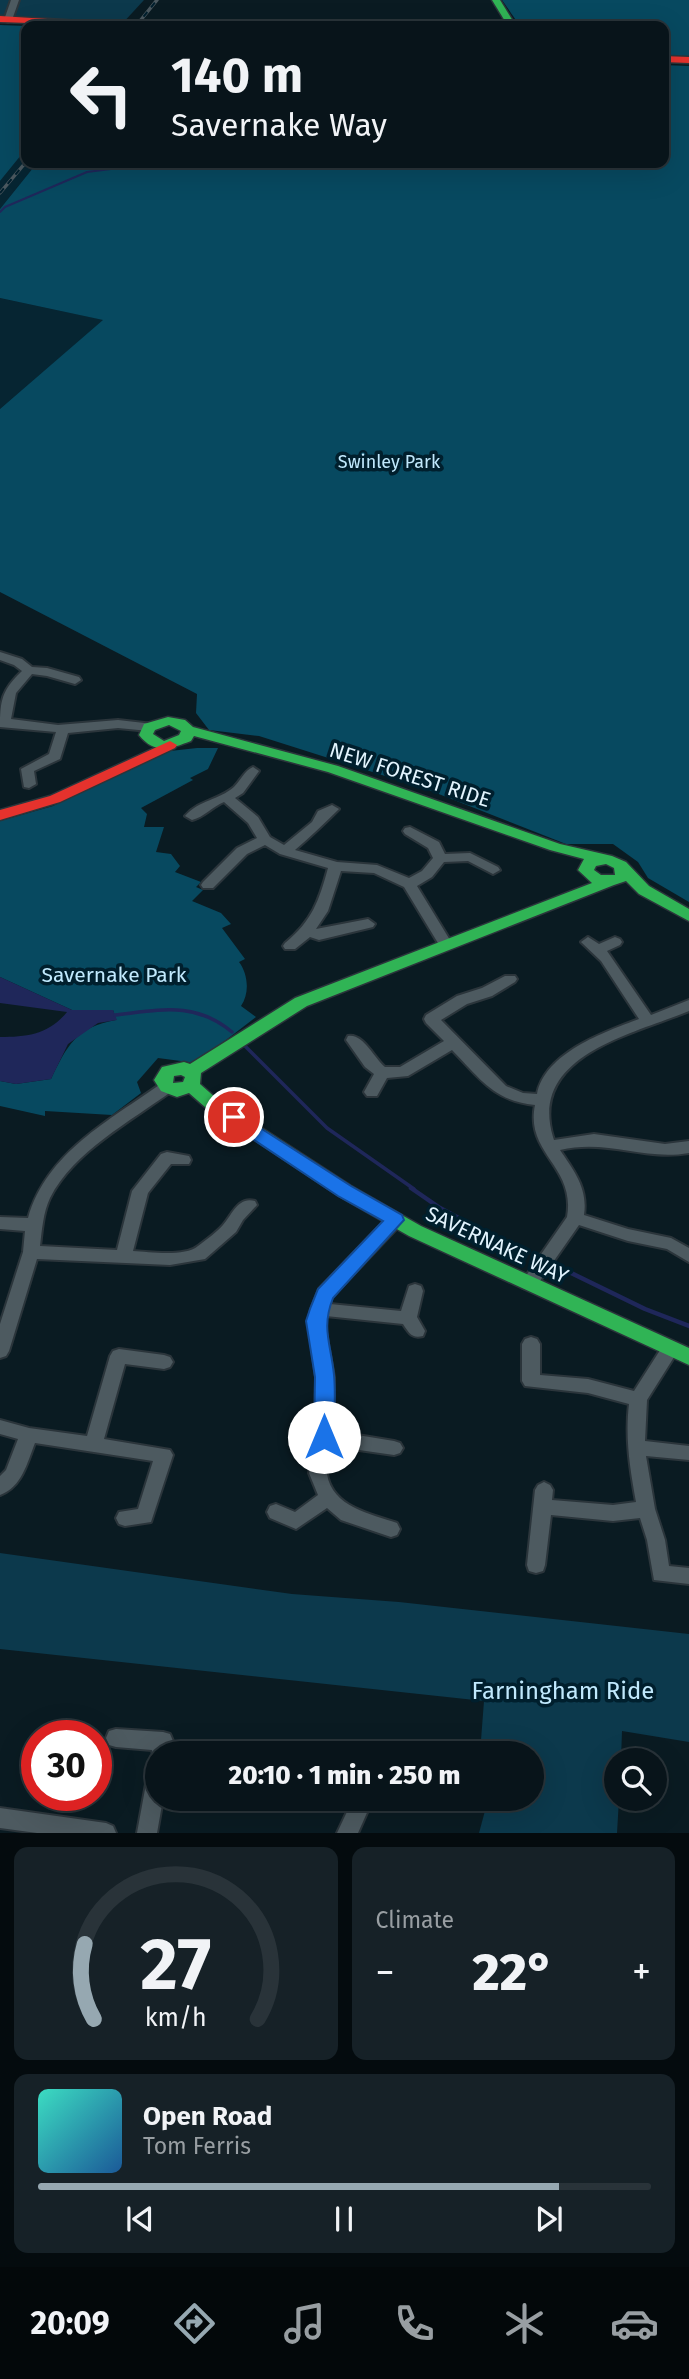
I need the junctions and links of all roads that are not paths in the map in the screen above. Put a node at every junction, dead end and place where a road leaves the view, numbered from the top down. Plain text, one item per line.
1 (15, 0) edge
2 (496, 0) edge
3 (4, 19) edge
4 (35, 21) edge
5 (509, 21) edge
6 (669, 59) edge
7 (689, 60) edge
8 (0, 656) edge
9 (29, 670) junction
10 (75, 680) dead end
11 (2, 722) edge
12 (63, 729) junction
13 (148, 733) junction
14 (180, 739) junction
15 (253, 771) dead end
16 (105, 775) junction
17 (29, 784) dead end
18 (226, 797) junction
19 (332, 809) dead end
20 (0, 815) edge
21 (192, 816) dead end
22 (410, 831) dead end
23 (265, 839) junction
24 (285, 851) junction
25 (564, 851) junction
26 (440, 858) junction
27 (601, 859) junction
28 (336, 866) junction
29 (624, 869) junction
30 (493, 870) dead end
31 (588, 875) junction
32 (609, 882) junction
33 (208, 884) dead end
34 (409, 884) junction
35 (645, 890) junction
36 (574, 894) junction
37 (689, 916) edge
38 (368, 924) dead end
39 (310, 932) junction
40 (615, 942) dead end
41 (446, 945) junction
42 (290, 946) dead end
43 (510, 979) dead end
44 (689, 1005) edge
45 (647, 1020) junction
46 (353, 1041) dead end
47 (454, 1042) junction
48 (382, 1073) junction
49 (191, 1079) junction
50 (167, 1087) joint
51 (372, 1092) dead end
52 (541, 1100) junction
53 (549, 1147) junction
54 (688, 1150) edge
55 (170, 1156) dead end
56 (249, 1205) dead end
57 (575, 1218) junction
58 (395, 1220) junction
59 (0, 1223) edge
60 (34, 1225) junction
61 (31, 1252) junction
62 (124, 1255) junction
63 (689, 1256) edge
64 (528, 1283) junction
65 (415, 1291) dead end
66 (319, 1309) junction
67 (531, 1344) dead end
68 (670, 1349) junction
69 (0, 1351) edge
70 (689, 1357) edge
71 (164, 1362) dead end
72 (638, 1399) junction
73 (0, 1427) edge
74 (29, 1435) junction
75 (324, 1437) junction
76 (94, 1443) junction
77 (394, 1448) dead end
78 (636, 1448) junction
79 (689, 1453) edge
80 (0, 1487) edge
81 (328, 1499) junction
82 (646, 1509) junction
83 (276, 1512) dead end
84 (125, 1518) dead end
85 (391, 1529) dead end
86 (536, 1565) dead end
87 (689, 1576) edge
88 (116, 1738) dead end
89 (163, 1741) edge
90 (151, 1811) edge
91 (357, 1811) edge
92 (0, 1818) edge
93 (100, 1833) edge
94 (147, 1833) edge
95 (347, 1833) edge

1 - 3 street
2 - 5 main road
3 - 4 main road
6 - 7 main road
8 - 9 street
9 - 10 street
9 - 11 street
11 - 12 street
12 - 13 street
12 - 17 street
13 - 14 main road, NEW FOREST RIDE
13 - 14 main road, NEW FOREST RIDE
13 - 16 main road, NEW FOREST RIDE
14 - 16 main road, NEW FOREST RIDE
14 - 25 main road, NEW FOREST RIDE
15 - 18 street
16 - 20 main road, NEW FOREST RIDE
18 - 21 street
18 - 23 street
19 - 24 street
22 - 26 street
23 - 24 street
23 - 33 street
24 - 28 street
25 - 27 main road, NEW FOREST RIDE
25 - 31 main road, NEW FOREST RIDE
26 - 30 street
26 - 34 street
27 - 29 main road, NEW FOREST RIDE
27 - 31 main road
28 - 34 street
28 - 39 street
29 - 32 main road
29 - 35 main road, NEW FOREST RIDE
31 - 32 main road, NEW FOREST RIDE
31 - 36 main road
32 - 35 main road, NEW FOREST RIDE
32 - 36 main road
34 - 41 street
35 - 37 main road, NEW FOREST RIDE
36 - 41 main road
38 - 39 street
39 - 42 street
40 - 45 street
41 - 49 main road
43 - 47 street
44 - 45 street
45 - 52 street
46 - 48 street
47 - 48 street
47 - 52 street
48 - 51 street
49 - 50 main road
49 - 58 main road, SAVERNAKE WAY
50 - 60 street
52 - 53 street
53 - 54 street
53 - 57 street
55 - 62 street
56 - 62 street
57 - 63 street
57 - 64 street
58 - 64 main road, SAVERNAKE WAY
58 - 66 street
59 - 60 street
60 - 61 street
61 - 62 street
61 - 69 street
64 - 68 main road, SAVERNAKE WAY
65 - 66 street
66 - 75 street
67 - 72 street
68 - 70 main road, SAVERNAKE WAY
68 - 72 street
71 - 76 street
72 - 78 street
73 - 74 street
74 - 76 street
74 - 80 street
75 - 77 street
75 - 81 street
76 - 84 street
78 - 79 street
78 - 82 street
81 - 83 street
81 - 85 street
82 - 86 street
82 - 87 street
88 - 89 street
90 - 94 street
91 - 95 street
92 - 93 street

